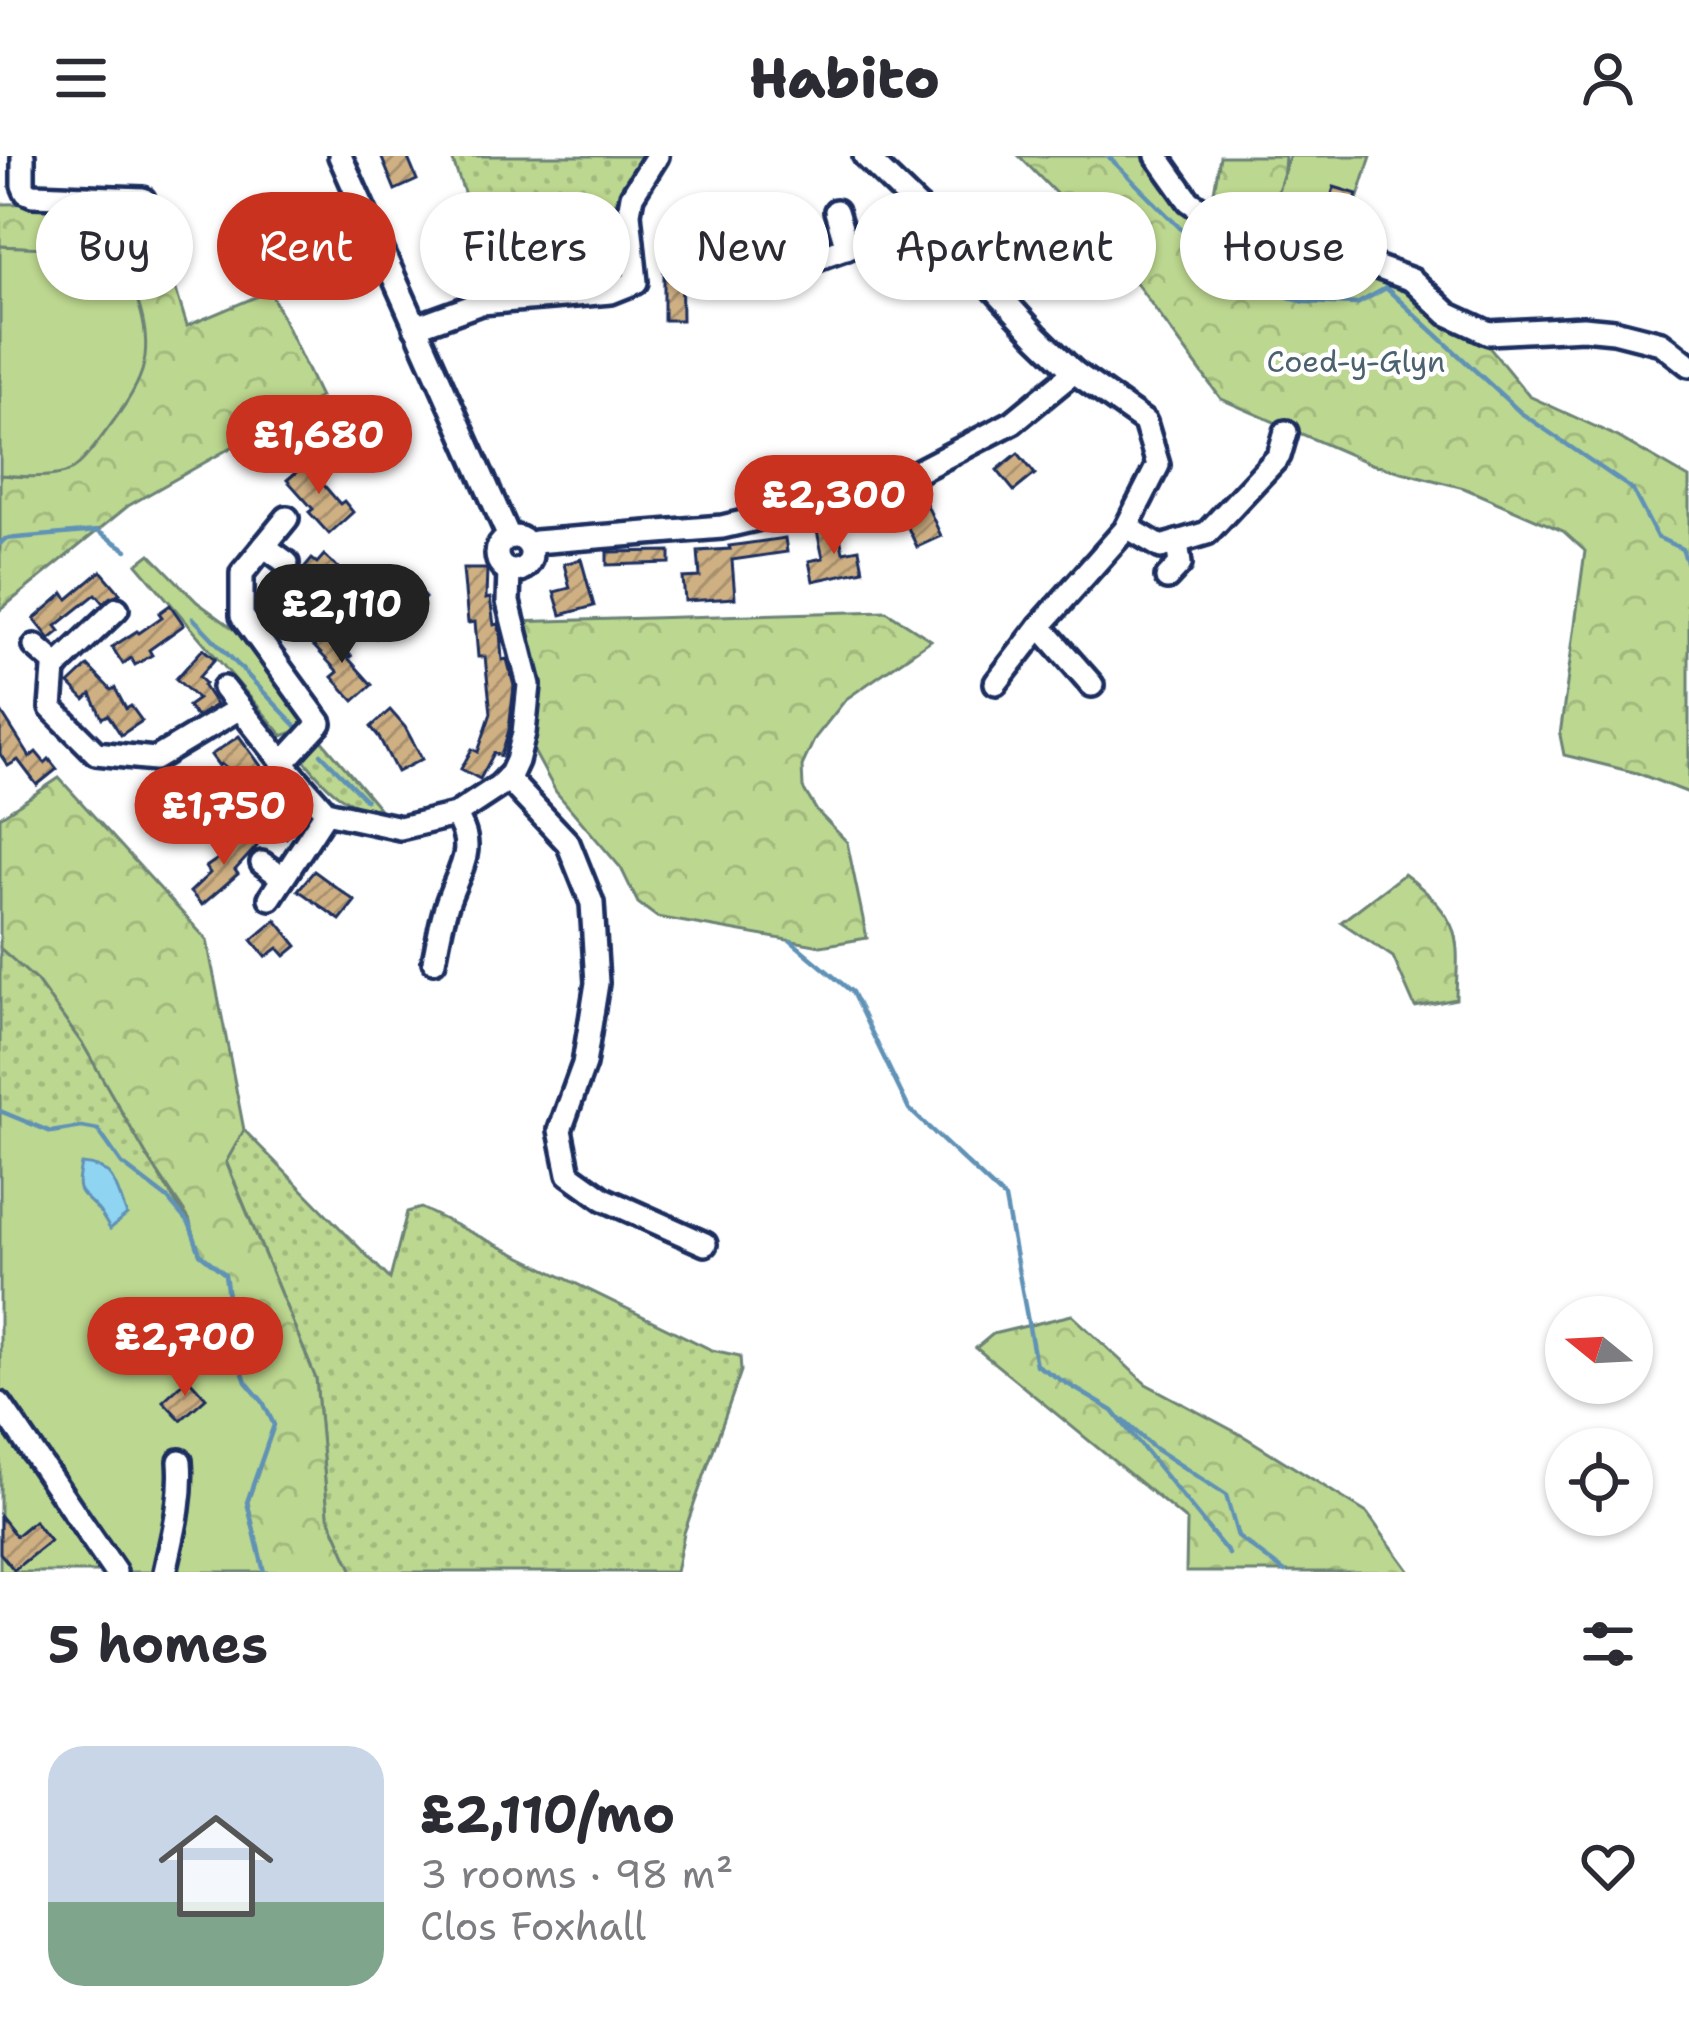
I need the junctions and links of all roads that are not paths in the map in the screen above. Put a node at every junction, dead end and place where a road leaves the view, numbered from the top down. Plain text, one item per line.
1 (23, 156) edge
2 (340, 156) edge
3 (657, 156) edge
4 (865, 156) edge
5 (1157, 156) edge
6 (902, 192) edge
7 (36, 195) edge
8 (836, 211) dead end
9 (853, 246) edge
10 (847, 248) junction
11 (829, 254) edge
12 (1004, 300) edge
13 (415, 326) junction
14 (1689, 365) edge
15 (1074, 372) junction
16 (1286, 432) dead end
17 (286, 518) dead end
18 (1126, 526) junction
19 (519, 542) junction
20 (1178, 542) junction
21 (263, 546) junction
22 (287, 563) dead end
23 (1167, 578) dead end
24 (117, 609) dead end
25 (1040, 626) junction
26 (35, 646) dead end
27 (58, 666) junction
28 (996, 683) dead end
29 (1092, 685) dead end
30 (224, 688) dead end
31 (240, 708) junction
32 (283, 763) junction
33 (507, 778) junction
34 (326, 812) junction
35 (455, 815) junction
36 (262, 863) dead end
37 (283, 878) junction
38 (270, 898) dead end
39 (434, 961) dead end
40 (705, 1244) dead end
41 (0, 1404) edge
42 (179, 1461) dead end
43 (116, 1572) edge
44 (164, 1572) edge

1 - 7 street
2 - 13 street
3 - 13 street
4 - 6 street
5 - 14 street
8 - 10 street
9 - 10 street
10 - 11 street
12 - 15 street
13 - 19 street
15 - 18 street
15 - 19 street
16 - 20 street
17 - 21 street
18 - 20 street
18 - 25 street
19 - 33 street
20 - 23 street
21 - 22 street
21 - 32 street
24 - 27 street
25 - 28 street
25 - 29 street
26 - 27 street
27 - 31 street
30 - 31 street
31 - 32 street
32 - 34 street
33 - 35 street
33 - 40 street
34 - 35 street
34 - 37 street
35 - 39 street
36 - 37 street
37 - 38 street
41 - 43 street
42 - 44 street

